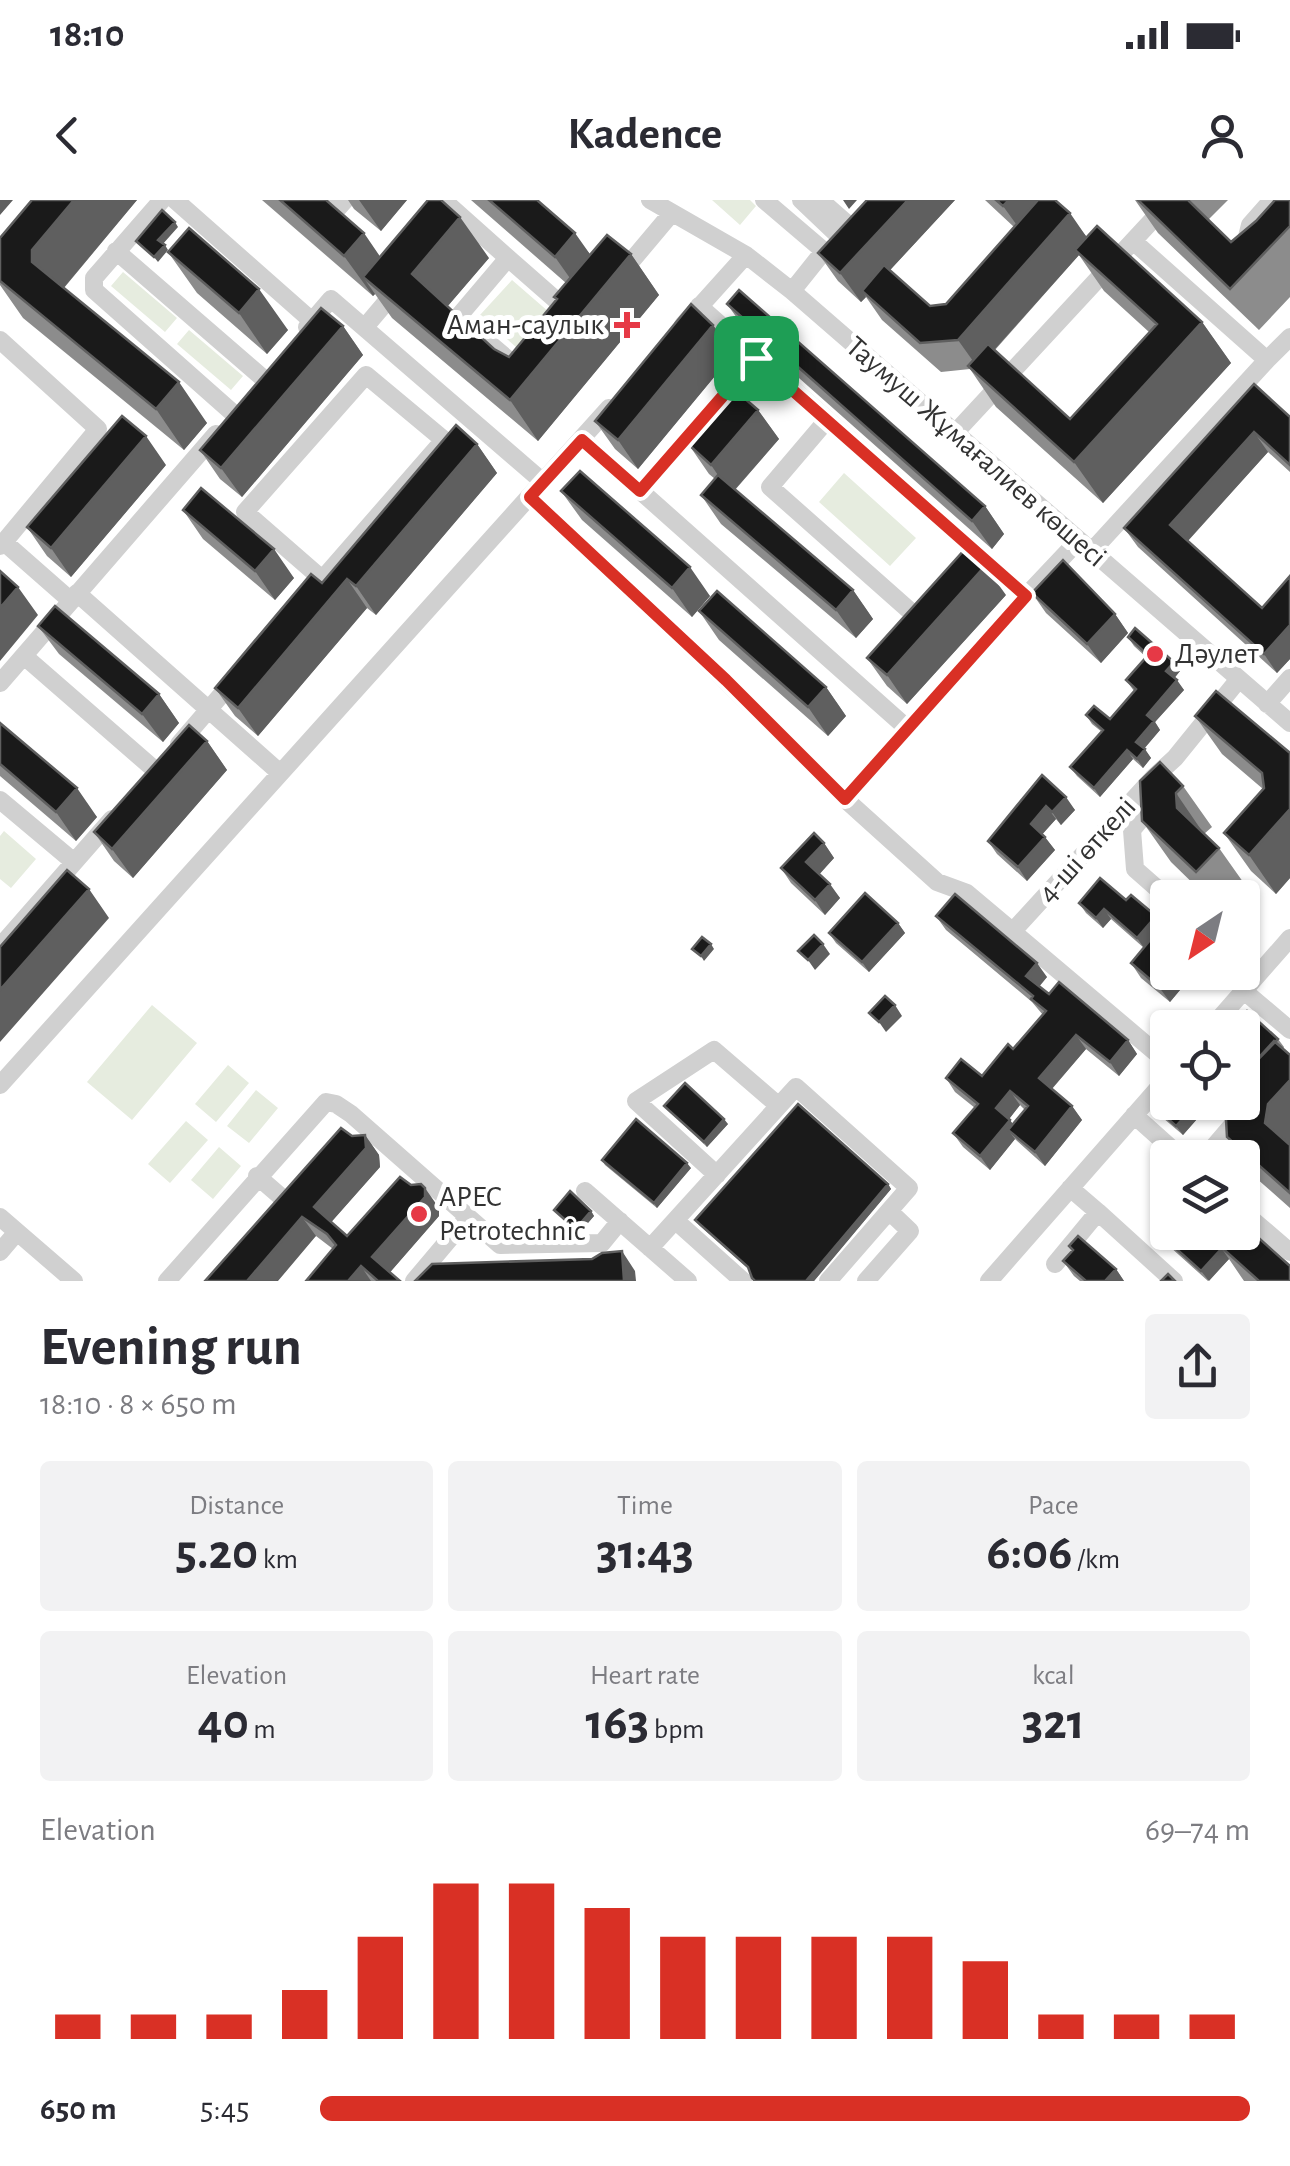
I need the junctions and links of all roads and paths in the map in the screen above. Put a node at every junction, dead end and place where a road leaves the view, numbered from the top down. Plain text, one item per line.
1 (162, 200) edge
2 (174, 200) edge
3 (329, 200) edge
4 (345, 200) edge
5 (443, 200) edge
6 (650, 200) edge
7 (764, 200) edge
8 (800, 200) edge
9 (820, 200) edge
10 (1171, 200) edge
11 (1272, 200) edge
12 (671, 214) junction
13 (853, 227) junction
14 (1132, 241) junction
15 (116, 251) junction
16 (824, 251) junction
17 (1274, 254) edge
18 (746, 255) junction
19 (508, 258) junction
20 (412, 271) edge
21 (792, 291) junction
22 (699, 306) junction
23 (365, 327) junction
24 (673, 336) edge
25 (1290, 336) edge
26 (0, 340) edge
27 (756, 358) junction
28 (1266, 360) junction
29 (531, 380) edge
30 (254, 390) junction
31 (621, 395) edge
32 (827, 420) junction
33 (954, 434) junction
34 (582, 440) junction
35 (542, 481) junction
36 (640, 491) junction
37 (530, 497) junction
38 (2, 544) edge
39 (1084, 547) junction
40 (322, 579) junction
41 (73, 596) junction
42 (1026, 596) junction
43 (296, 608) edge
44 (919, 619) edge
45 (24, 656) junction
46 (245, 667) edge
47 (1290, 678) edge
48 (1238, 679) junction
49 (0, 683) edge
50 (1268, 704) junction
51 (209, 710) junction
52 (1290, 723) edge
53 (908, 729) junction
54 (279, 772) junction
55 (1160, 797) edge
56 (845, 799) junction
57 (0, 800) edge
58 (120, 809) edge
59 (74, 862) junction
60 (1150, 882) edge
61 (1013, 931) junction
62 (1289, 941) edge
63 (0, 947) edge
64 (1260, 962) edge
65 (1244, 991) joint
66 (1227, 1010) edge
67 (1290, 1030) edge
68 (1150, 1048) edge
69 (0, 1085) edge
70 (1150, 1098) edge
71 (779, 1106) junction
72 (1134, 1116) junction
73 (1236, 1120) edge
74 (1161, 1140) edge
75 (1219, 1140) edge
76 (717, 1174) junction
77 (257, 1176) junction
78 (1070, 1188) junction
79 (585, 1191) dead end
80 (287, 1202) edge
81 (889, 1212) junction
82 (1098, 1212) junction
83 (0, 1217) edge
84 (468, 1217) junction
85 (676, 1220) junction
86 (620, 1221) junction
87 (18, 1232) junction
88 (1260, 1235) edge
89 (602, 1243) junction
90 (510, 1245) junction
91 (650, 1248) junction
92 (0, 1252) edge
93 (1290, 1252) edge
94 (1056, 1264) dead end
95 (605, 1266) edge
96 (509, 1268) edge
97 (74, 1281) edge
98 (167, 1281) edge
99 (414, 1281) edge
100 (688, 1281) edge
101 (743, 1281) edge
102 (828, 1281) edge
103 (866, 1281) edge
104 (988, 1281) edge
105 (1174, 1281) edge

1 - 15 street
2 - 23 street
3 - 4 street
5 - 19 street
6 - 12 street, Таумуш Жұмағалиев көшесі
7 - 16 street
8 - 13 street
9 - 13 street
10 - 14 street
11 - 17 street
12 - 18 street, Таумуш Жұмағалиев көшесі
12 - 19 street
13 - 16 street
14 - 28 street
14 - 33 street
15 - 30 street
15 - 30 street
16 - 21 street
18 - 21 street, Таумуш Жұмағалиев көшесі
18 - 22 street
19 - 29 street
20 - 23 street
21 - 33 street, Таумуш Жұмағалиев көшесі
22 - 24 street
22 - 27 street
23 - 35 street
25 - 28 street
26 - 38 street
27 - 32 street
27 - 36 street
28 - 39 street
30 - 41 street
31 - 34 street
32 - 42 street
32 - 44 street
33 - 39 street, Таумуш Жұмағалиев көшесі
34 - 35 street
34 - 36 street
35 - 37 street
36 - 53 street
37 - 54 street
37 - 56 street
38 - 41 street
39 - 42 street
39 - 48 street, Таумуш Жұмағалиев көшесі
40 - 40 street
40 - 43 street
41 - 45 street
41 - 51 street
42 - 53 street
45 - 49 street
45 - 51 street
46 - 51 street
47 - 50 street
48 - 50 street, Таумуш Жұмағалиев көшесі
48 - 61 street, 4-ші өткелі
50 - 52 street, Таумуш Жұмағалиев көшесі
51 - 54 street
53 - 56 street
54 - 69 street
55 - 60 street
56 - 61 street
57 - 59 street
58 - 59 street
59 - 63 street
61 - 68 street
62 - 64 street
65 - 66 street
65 - 67 street
70 - 72 street
71 - 76 street
71 - 76 street
71 - 81 street
72 - 74 street
72 - 78 street
73 - 75 street
76 - 85 street
77 - 80 street
77 - 84 street
77 - 98 street
78 - 82 street
78 - 104 street
79 - 86 street
81 - 102 street
81 - 103 street
82 - 94 street
82 - 105 street
83 - 87 street
84 - 90 street
84 - 99 street
85 - 91 street
85 - 101 street
86 - 89 street
86 - 91 street
87 - 92 street
87 - 97 street
88 - 93 street
89 - 90 street
89 - 95 street
90 - 96 street
91 - 100 street

